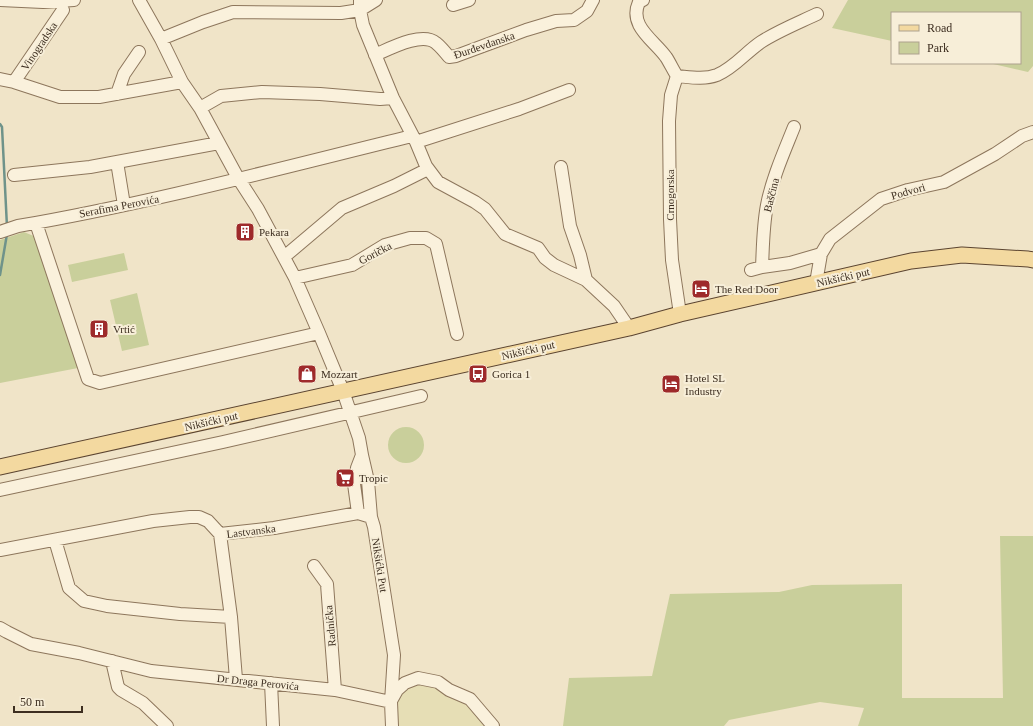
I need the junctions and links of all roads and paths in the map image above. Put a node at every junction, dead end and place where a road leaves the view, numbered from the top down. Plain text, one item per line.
1 (0, 0) edge
2 (74, 0) edge
3 (139, 0) edge
4 (376, 0) edge
5 (469, 0) edge
6 (593, 0) edge
7 (640, 1) edge
8 (360, 5) edge
9 (453, 5) dead end
10 (63, 10) dead end
11 (817, 14) dead end
12 (161, 38) junction
13 (139, 52) dead end
14 (375, 55) junction
15 (677, 76) junction
16 (0, 79) edge
17 (14, 82) junction
18 (182, 82) junction
19 (569, 90) dead end
20 (118, 94) junction
21 (393, 98) junction
22 (200, 108) junction
23 (794, 127) dead end
24 (1033, 132) edge
25 (414, 139) junction
26 (219, 143) junction
27 (117, 162) junction
28 (561, 167) dead end
29 (428, 169) junction
30 (14, 175) dead end
31 (238, 178) junction
32 (124, 205) junction
33 (36, 223) junction
34 (4, 230) edge
35 (821, 254) junction
36 (284, 257) junction
37 (1033, 260) edge
38 (295, 278) junction
39 (586, 280) junction
40 (816, 283) junction
41 (680, 314) junction
42 (629, 328) junction
43 (319, 333) junction
44 (456, 334) dead end
45 (343, 392) junction
46 (421, 396) dead end
47 (350, 413) junction
48 (362, 455) junction
49 (0, 467) edge
50 (0, 490) edge
51 (358, 513) junction
52 (371, 517) junction
53 (220, 534) junction
54 (55, 540) junction
55 (0, 550) edge
56 (314, 566) dead end
57 (231, 617) junction
58 (0, 628) edge
59 (112, 661) junction
60 (236, 679) junction
61 (271, 683) junction
62 (336, 690) junction
63 (391, 702) junction
64 (167, 726) edge
65 (273, 726) edge
66 (392, 726) edge
67 (493, 726) edge

1 - 2 street
3 - 12 street
4 - 8 street
5 - 9 street
6 - 14 street, Đurđevdanska
7 - 15 street
8 - 12 street
8 - 14 street
10 - 17 street, Vinogradska
11 - 15 street
12 - 18 street
13 - 20 street
14 - 21 street
15 - 41 street, Crnogorska
16 - 17 street, Vinogradska
17 - 20 street, Vinogradska
18 - 20 street, Vinogradska
18 - 22 street
19 - 25 street
21 - 22 street
21 - 25 street
22 - 26 street
23 - 35 street, Baščina
24 - 35 street, Podvori
25 - 29 street
25 - 31 street
26 - 27 street
26 - 31 street
27 - 30 street
27 - 32 street
28 - 39 street
29 - 36 street
29 - 39 street
31 - 32 street, Serafima Perovića
31 - 36 street
32 - 33 street, Serafima Perovića
33 - 34 street, Serafima Perovića
33 - 43 street
35 - 40 street, Podvori
36 - 38 street
37 - 40 main road, Nikšićki put
38 - 43 street
38 - 44 street, Gorička
39 - 42 street
40 - 41 main road, Nikšićki put
41 - 42 main road, Nikšićki put
42 - 45 main road, Nikšićki put
43 - 45 street
45 - 47 street
45 - 49 main road, Nikšićki put
46 - 47 street, Nikšićki put
47 - 48 street
47 - 50 street, Nikšićki put
48 - 51 street
48 - 52 street, Nikšićki Put
51 - 52 street
51 - 53 street, Lastvanska
52 - 63 street, Nikšićki Put
53 - 54 street, Lastvanska
53 - 57 street
54 - 55 street, Lastvanska
54 - 57 street
56 - 62 street, Radnička
57 - 60 street
58 - 59 street, Dr Draga Perovića
59 - 60 street, Dr Draga Perovića
59 - 64 street
60 - 61 street, Dr Draga Perovića
61 - 62 street, Dr Draga Perovića
61 - 65 street
62 - 63 street, Dr Draga Perovića
63 - 66 street, Nikšićki Put
63 - 67 street

